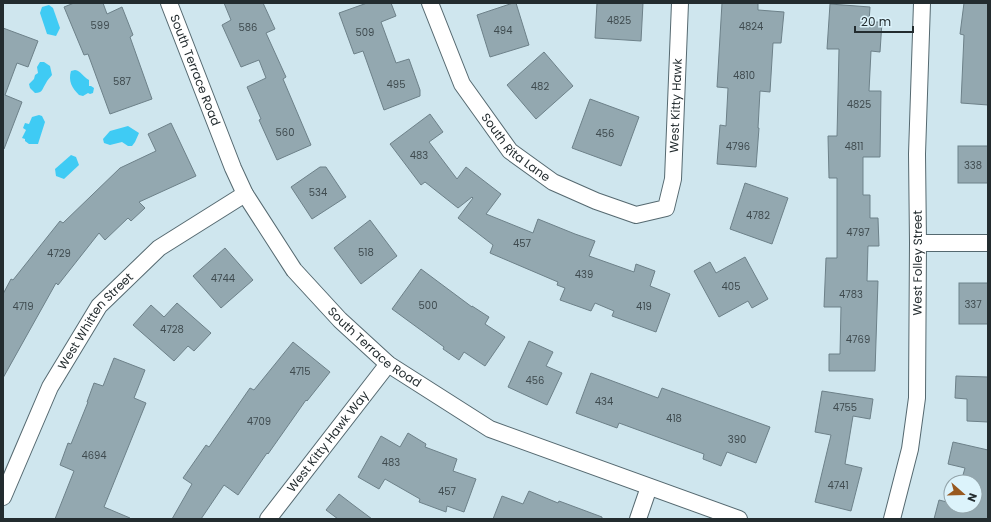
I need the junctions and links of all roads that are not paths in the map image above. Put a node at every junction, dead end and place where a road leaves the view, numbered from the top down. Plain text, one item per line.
1 (169, 3) edge
2 (430, 3) edge
3 (680, 3) edge
4 (922, 3) edge
5 (245, 194) junction
6 (666, 208) joint
7 (918, 243) junction
8 (988, 243) edge
9 (388, 364) junction
10 (649, 487) junction
11 (3, 497) edge
12 (268, 519) edge
13 (638, 519) edge
14 (740, 519) edge
15 (892, 519) edge

1 - 5 street, South Terrace Road
2 - 6 street, South Rita Lane
3 - 6 street, West Kitty Hawk
4 - 7 street, West Folley Street
5 - 9 street, South Terrace Road
5 - 11 street, West Whitten Street
7 - 8 street
7 - 15 street, West Folley Street
9 - 10 street, South Terrace Road
9 - 12 street, West Kitty Hawk Way
10 - 13 street
10 - 14 street, South Terrace Road

